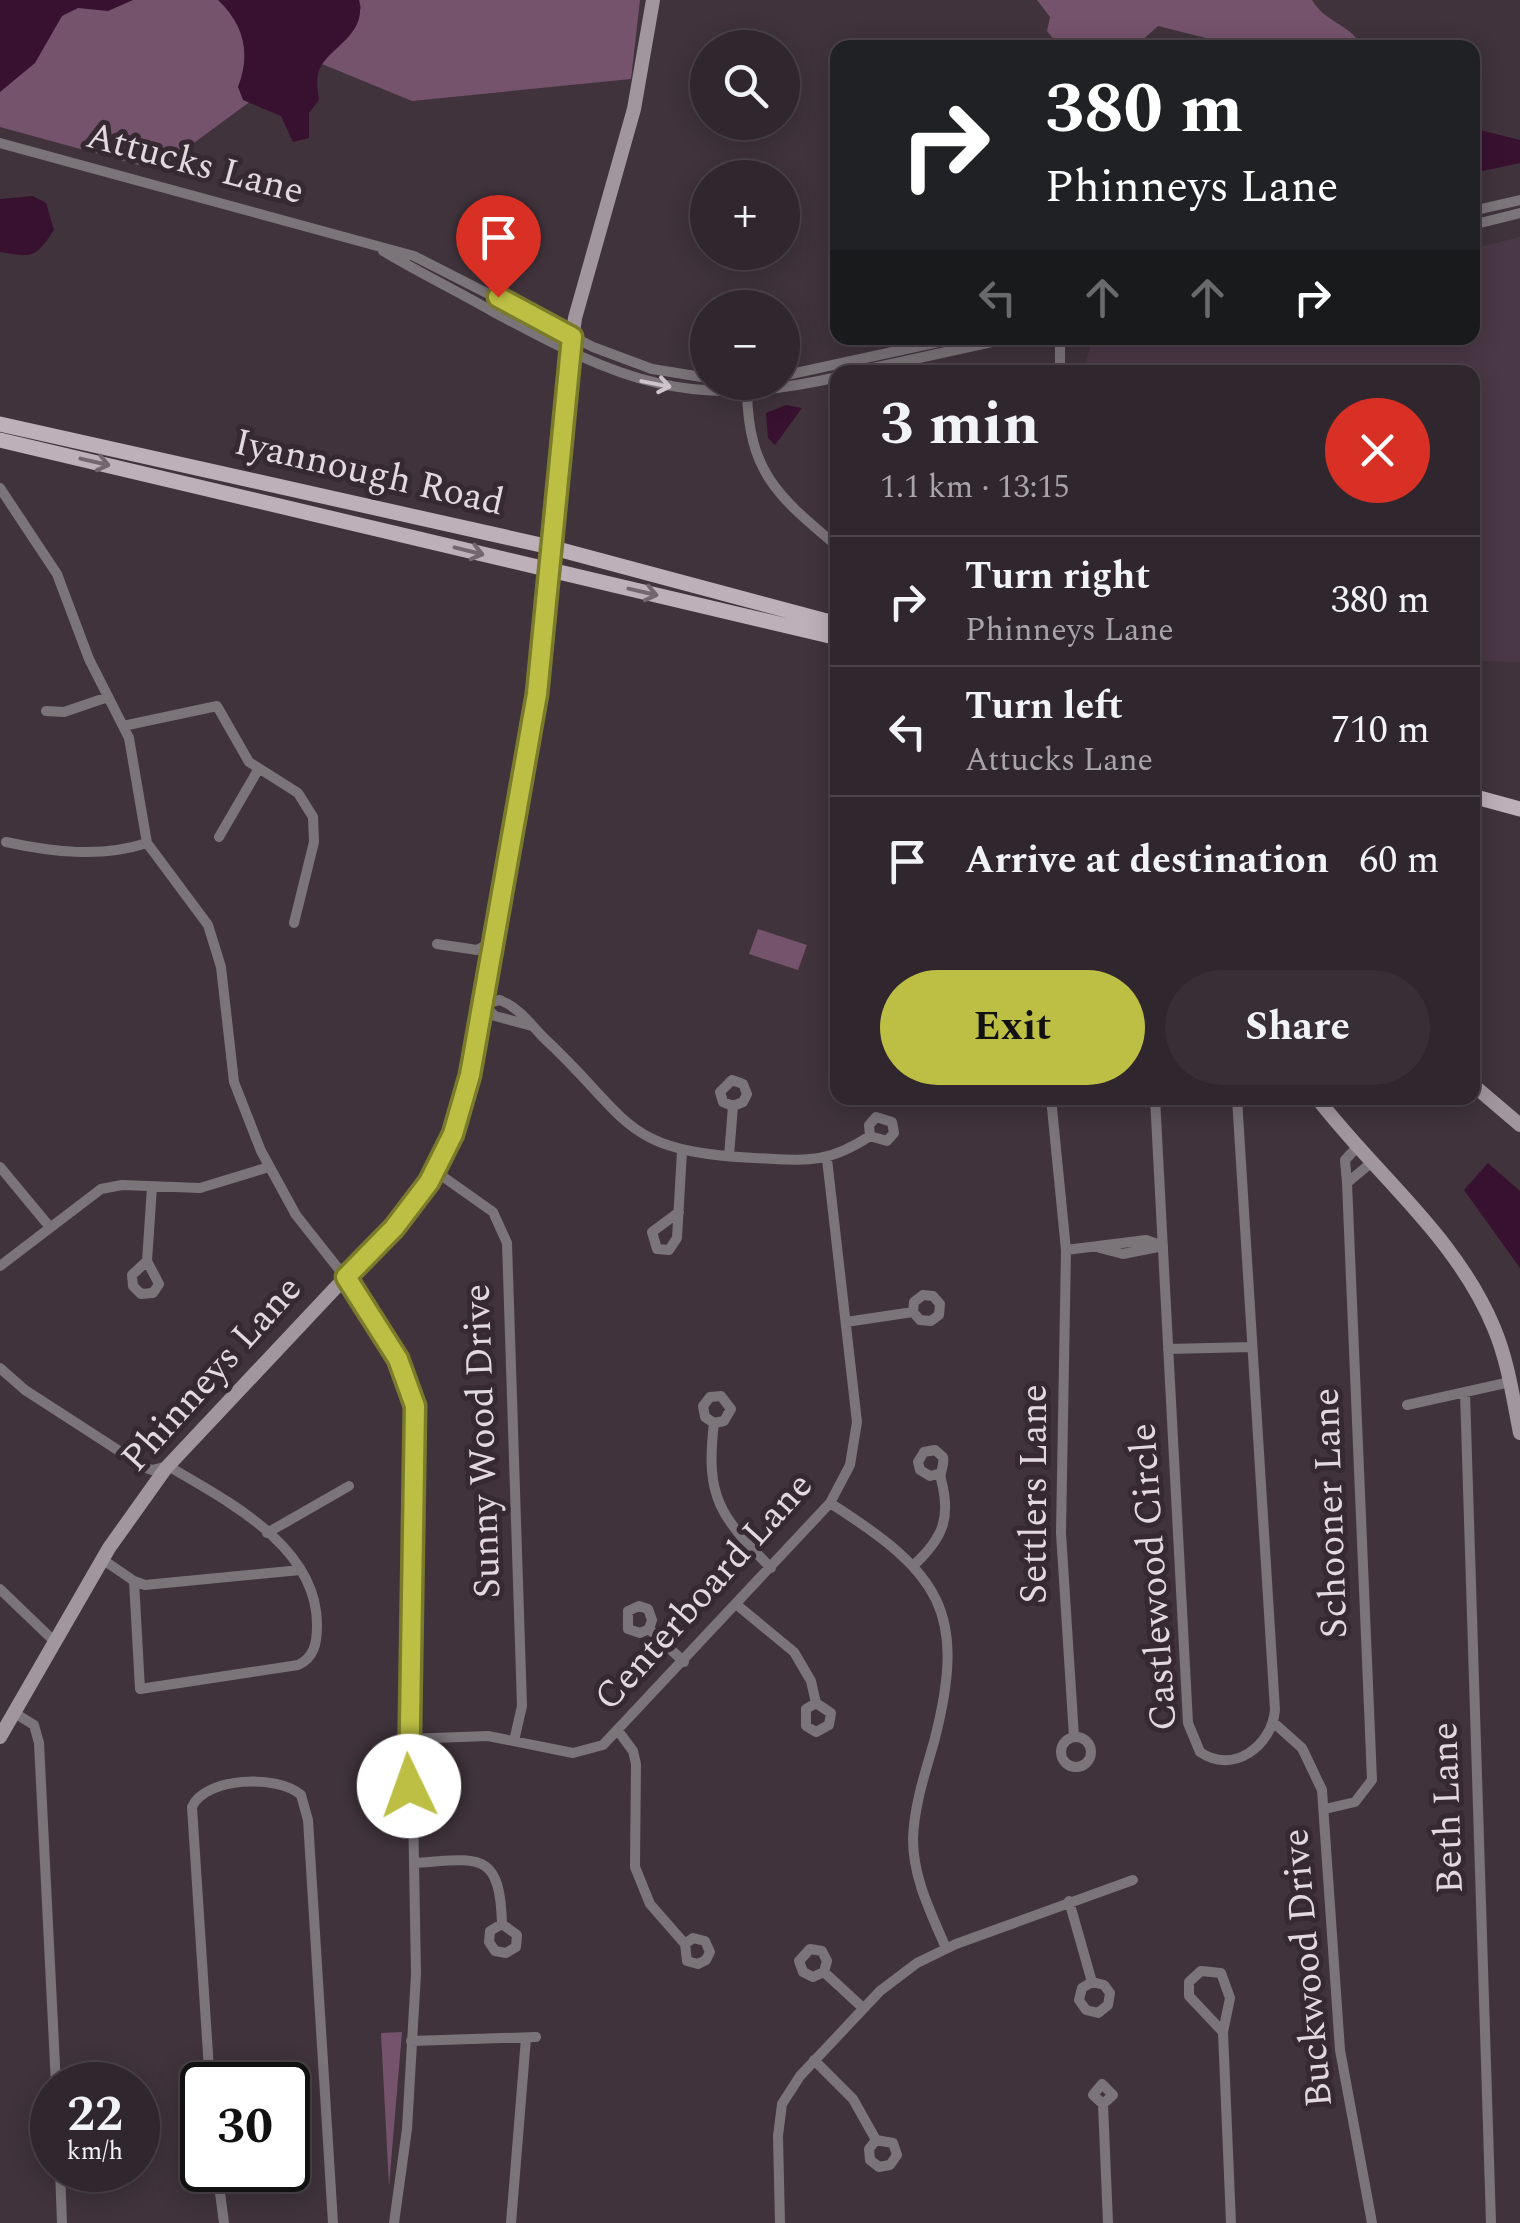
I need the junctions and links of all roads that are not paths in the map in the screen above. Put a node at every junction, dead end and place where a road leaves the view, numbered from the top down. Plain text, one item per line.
1 (652, 0) edge
2 (0, 143) edge
3 (1520, 200) edge
4 (1480, 210) edge
5 (1520, 214) edge
6 (1480, 223) edge
7 (374, 246) junction
8 (572, 337) junction
9 (925, 345) edge
10 (978, 345) edge
11 (570, 354) junction
12 (833, 365) edge
13 (887, 365) edge
14 (830, 366) edge
15 (800, 372) edge
16 (690, 375) edge
17 (830, 377) edge
18 (800, 383) edge
19 (690, 387) edge
20 (748, 400) edge
21 (0, 424) edge
22 (0, 440) edge
23 (0, 488) edge
24 (830, 540) edge
25 (550, 547) junction
26 (548, 570) junction
27 (830, 622) edge
28 (830, 636) edge
29 (108, 697) junction
30 (46, 711) dead end
31 (123, 726) junction
32 (258, 770) junction
33 (1480, 798) edge
34 (1520, 809) edge
35 (219, 837) dead end
36 (6, 842) dead end
37 (146, 843) junction
38 (294, 923) dead end
39 (493, 942) junction
40 (438, 944) dead end
41 (482, 1004) junction
42 (1480, 1091) edge
43 (1052, 1105) edge
44 (1154, 1105) edge
45 (1236, 1105) edge
46 (1323, 1105) edge
47 (733, 1106) dead end
48 (1520, 1125) edge
49 (870, 1136) dead end
50 (1358, 1146) junction
51 (682, 1151) junction
52 (729, 1156) junction
53 (827, 1159) junction
54 (1372, 1162) junction
55 (0, 1167) edge
56 (268, 1167) junction
57 (435, 1170) junction
58 (1346, 1183) junction
59 (152, 1187) junction
60 (679, 1212) dead end
61 (49, 1226) junction
62 (1163, 1246) junction
63 (1066, 1250) junction
64 (148, 1261) dead end
65 (0, 1266) edge
66 (346, 1277) junction
67 (914, 1312) dead end
68 (846, 1322) junction
69 (1252, 1347) junction
70 (1168, 1349) junction
71 (0, 1368) edge
72 (1510, 1382) junction
73 (1465, 1392) junction
74 (1407, 1405) dead end
75 (714, 1423) dead end
76 (1520, 1433) edge
77 (168, 1466) junction
78 (938, 1474) dead end
79 (349, 1486) dead end
80 (830, 1504) junction
81 (268, 1533) junction
82 (102, 1559) junction
83 (914, 1564) junction
84 (771, 1568) junction
85 (300, 1570) junction
86 (134, 1581) junction
87 (0, 1589) edge
88 (736, 1605) junction
89 (649, 1628) dead end
90 (54, 1641) junction
91 (684, 1662) junction
92 (816, 1703) dead end
93 (13, 1712) junction
94 (1274, 1723) junction
95 (619, 1732) junction
96 (0, 1737) edge
97 (1074, 1737) dead end
98 (406, 1738) junction
99 (514, 1741) junction
100 (1325, 1810) junction
101 (414, 1863) junction
102 (1132, 1880) dead end
103 (1069, 1901) junction
104 (502, 1924) dead end
105 (686, 1944) dead end
106 (946, 1948) junction
107 (824, 1972) dead end
108 (1092, 1982) dead end
109 (863, 2008) junction
110 (1223, 2032) junction
111 (412, 2041) junction
112 (814, 2060) junction
113 (55, 2062) edge
114 (209, 2062) edge
115 (1103, 2104) dead end
116 (876, 2140) dead end
117 (61, 2192) edge
118 (220, 2192) edge
119 (62, 2223) edge
120 (224, 2223) edge
121 (333, 2223) edge
122 (394, 2223) edge
123 (510, 2223) edge
124 (780, 2223) edge
125 (1108, 2223) edge
126 (1231, 2223) edge
127 (1372, 2223) edge
128 (1492, 2223) edge

1 - 8 main road, Phinneys Lane
2 - 7 street, Attucks Lane
3 - 4 street
5 - 6 street
7 - 8 street, Attucks Lane
7 - 11 street, Attucks Lane
8 - 11 main road, Phinneys Lane
8 - 16 street, Attucks Lane
9 - 12 street
10 - 13 street
11 -> 19 street, Attucks Lane
11 - 25 main road, Phinneys Lane
14 - 15 street
17 - 18 street, Attucks Lane
20 - 24 street
21 - 25 main road, Iyannough Road
22 -> 26 main road, Iyannough Road
23 - 29 street
25 - 26 main road, Phinneys Lane
25 - 27 main road, Iyannough Road
26 -> 28 main road, Iyannough Road
26 - 39 main road, Phinneys Lane
29 - 30 street
29 - 31 street
31 - 32 street
31 - 37 street
32 - 35 street
32 - 38 street
33 - 34 main road
36 - 37 street
37 - 56 street
39 - 40 street
39 - 41 main road, Phinneys Lane
41 - 51 street
41 - 57 main road, Phinneys Lane
42 - 48 main road
43 - 63 street, Settlers Lane
44 - 62 street, Castlewood Circle
45 - 69 street
46 - 50 main road
47 - 52 street
49 - 53 street
50 - 54 main road
50 - 58 street, Schooner Lane
51 - 52 street
51 - 60 street
52 - 53 street
53 - 68 street, Centerboard Lane
54 - 58 street
54 - 72 main road
55 - 61 street
56 - 59 street
56 - 66 street
57 - 66 main road, Phinneys Lane
57 - 99 street, Sunny Wood Drive
58 - 100 street, Schooner Lane
59 - 61 street
59 - 64 street
61 - 65 street
62 - 63 street
62 - 70 street, Castlewood Circle
63 - 97 street, Settlers Lane
66 - 77 main road, Phinneys Lane
66 - 98 street
67 - 68 street
68 - 80 street, Centerboard Lane
69 - 70 street
69 - 94 street
70 - 94 street, Castlewood Circle
71 - 77 street
72 - 73 street
72 - 76 main road
73 - 74 street
73 - 128 street, Beth Lane
75 - 84 street
77 - 81 street
77 - 82 main road, Phinneys Lane
78 - 83 street
79 - 81 street
80 - 83 street
80 - 84 street, Centerboard Lane
81 - 85 street
82 - 86 street
82 - 90 main road, Phinneys Lane
83 - 106 street
84 - 88 street, Centerboard Lane
85 - 86 street
85 - 86 street
87 - 90 street
88 - 91 street, Centerboard Lane
88 - 92 street
89 - 91 street
90 - 93 main road, Phinneys Lane
91 - 95 street, Centerboard Lane
93 - 96 main road, Phinneys Lane
93 - 113 street
94 - 100 street, Buckwood Drive
95 - 99 street, Centerboard Lane
95 - 105 street
98 - 99 street, Centerboard Lane
98 - 101 street
100 - 127 street, Buckwood Drive
101 - 104 street
101 - 111 street
102 - 103 street
103 - 106 street
103 - 108 street
106 - 109 street
107 - 109 street
109 - 112 street
110 - 110 street
110 - 126 street
111 - 122 street
111 - 123 street
112 - 116 street
112 - 124 street
114 - 121 street
115 - 125 street
117 - 119 street
118 - 120 street

